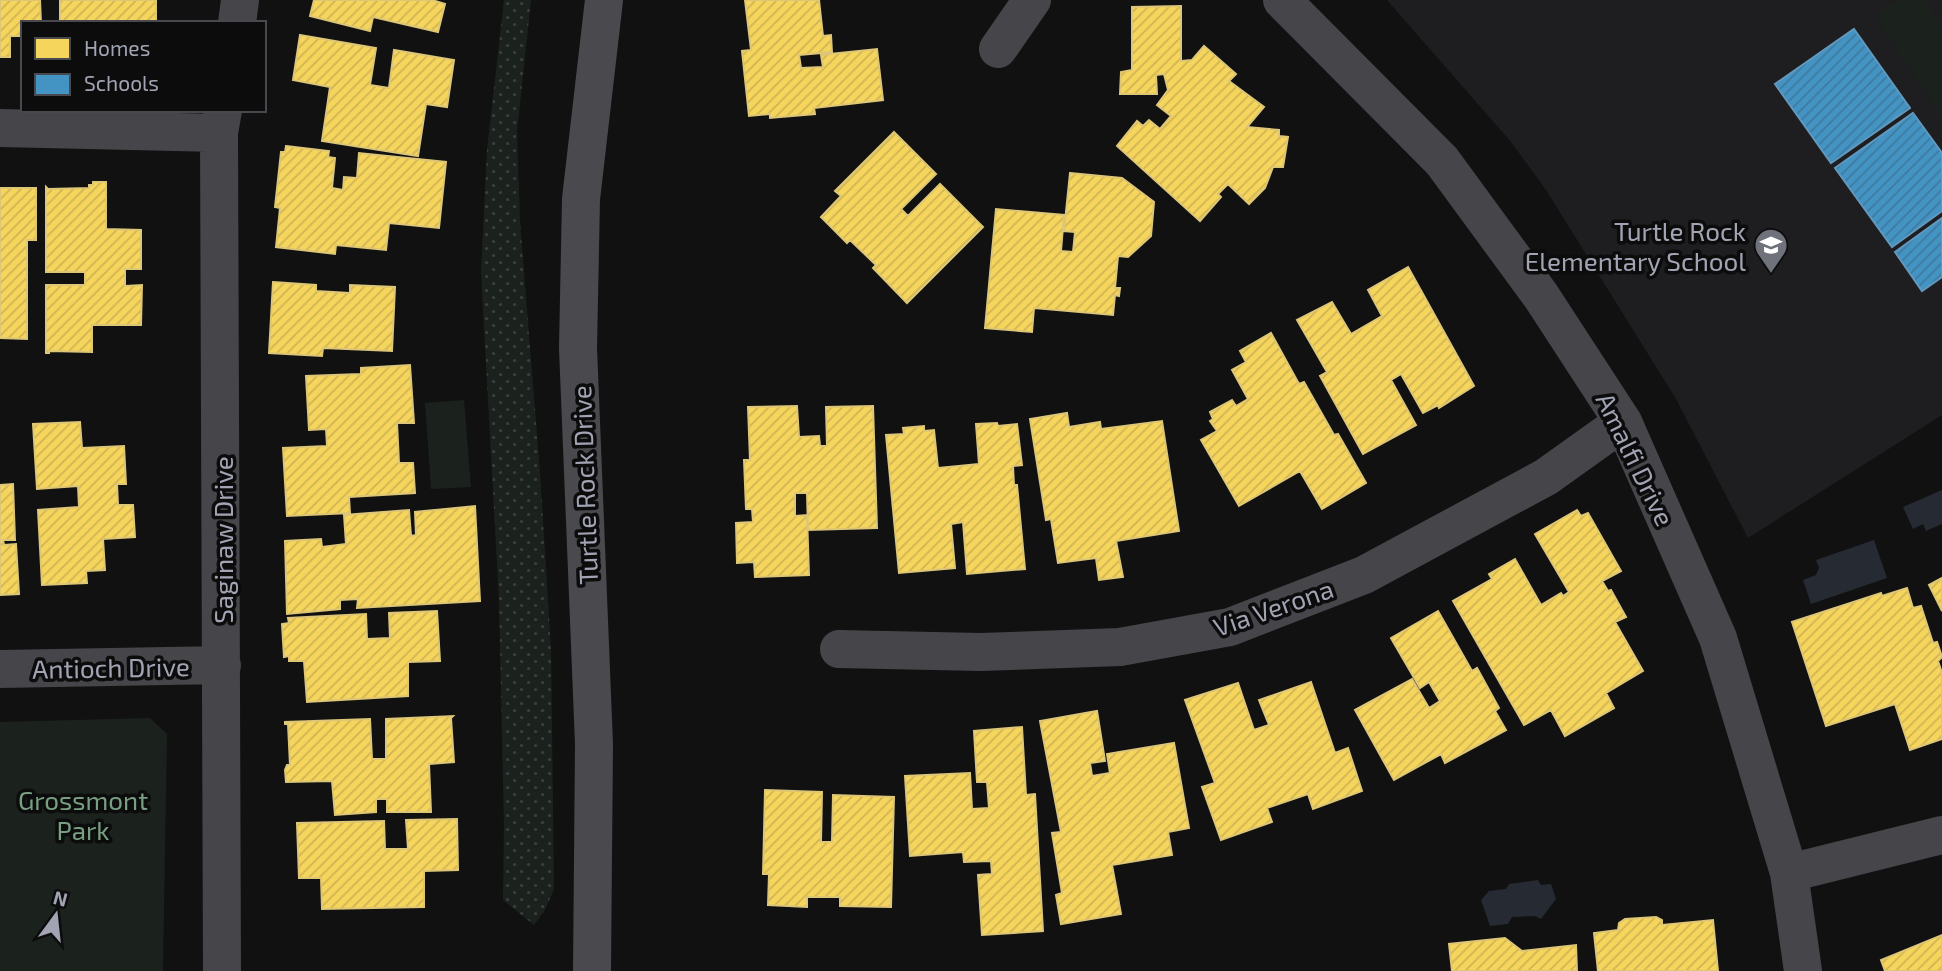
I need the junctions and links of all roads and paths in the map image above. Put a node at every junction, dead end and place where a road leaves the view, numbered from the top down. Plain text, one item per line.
1 (240, 0) edge
2 (604, 0) edge
3 (1032, 0) edge
4 (1283, 0) edge
5 (237, 21) edge
6 (998, 49) dead end
7 (221, 122) edge
8 (0, 128) edge
9 (1623, 422) junction
10 (839, 649) dead end
11 (222, 665) junction
12 (0, 668) edge
13 (1942, 835) edge
14 (1789, 873) junction
15 (222, 971) edge
16 (592, 971) edge
17 (1803, 971) edge

1 - 5 street
2 - 16 street, Turtle Rock Drive
3 - 6 street
4 - 9 street, Amalfi Drive
7 - 8 street
7 - 11 street, Saginaw Drive
9 - 10 street, Via Verona
9 - 14 street, Amalfi Drive
11 - 12 street, Antioch Drive
11 - 15 street, Saginaw Drive
13 - 14 street
14 - 17 street, Amalfi Drive

